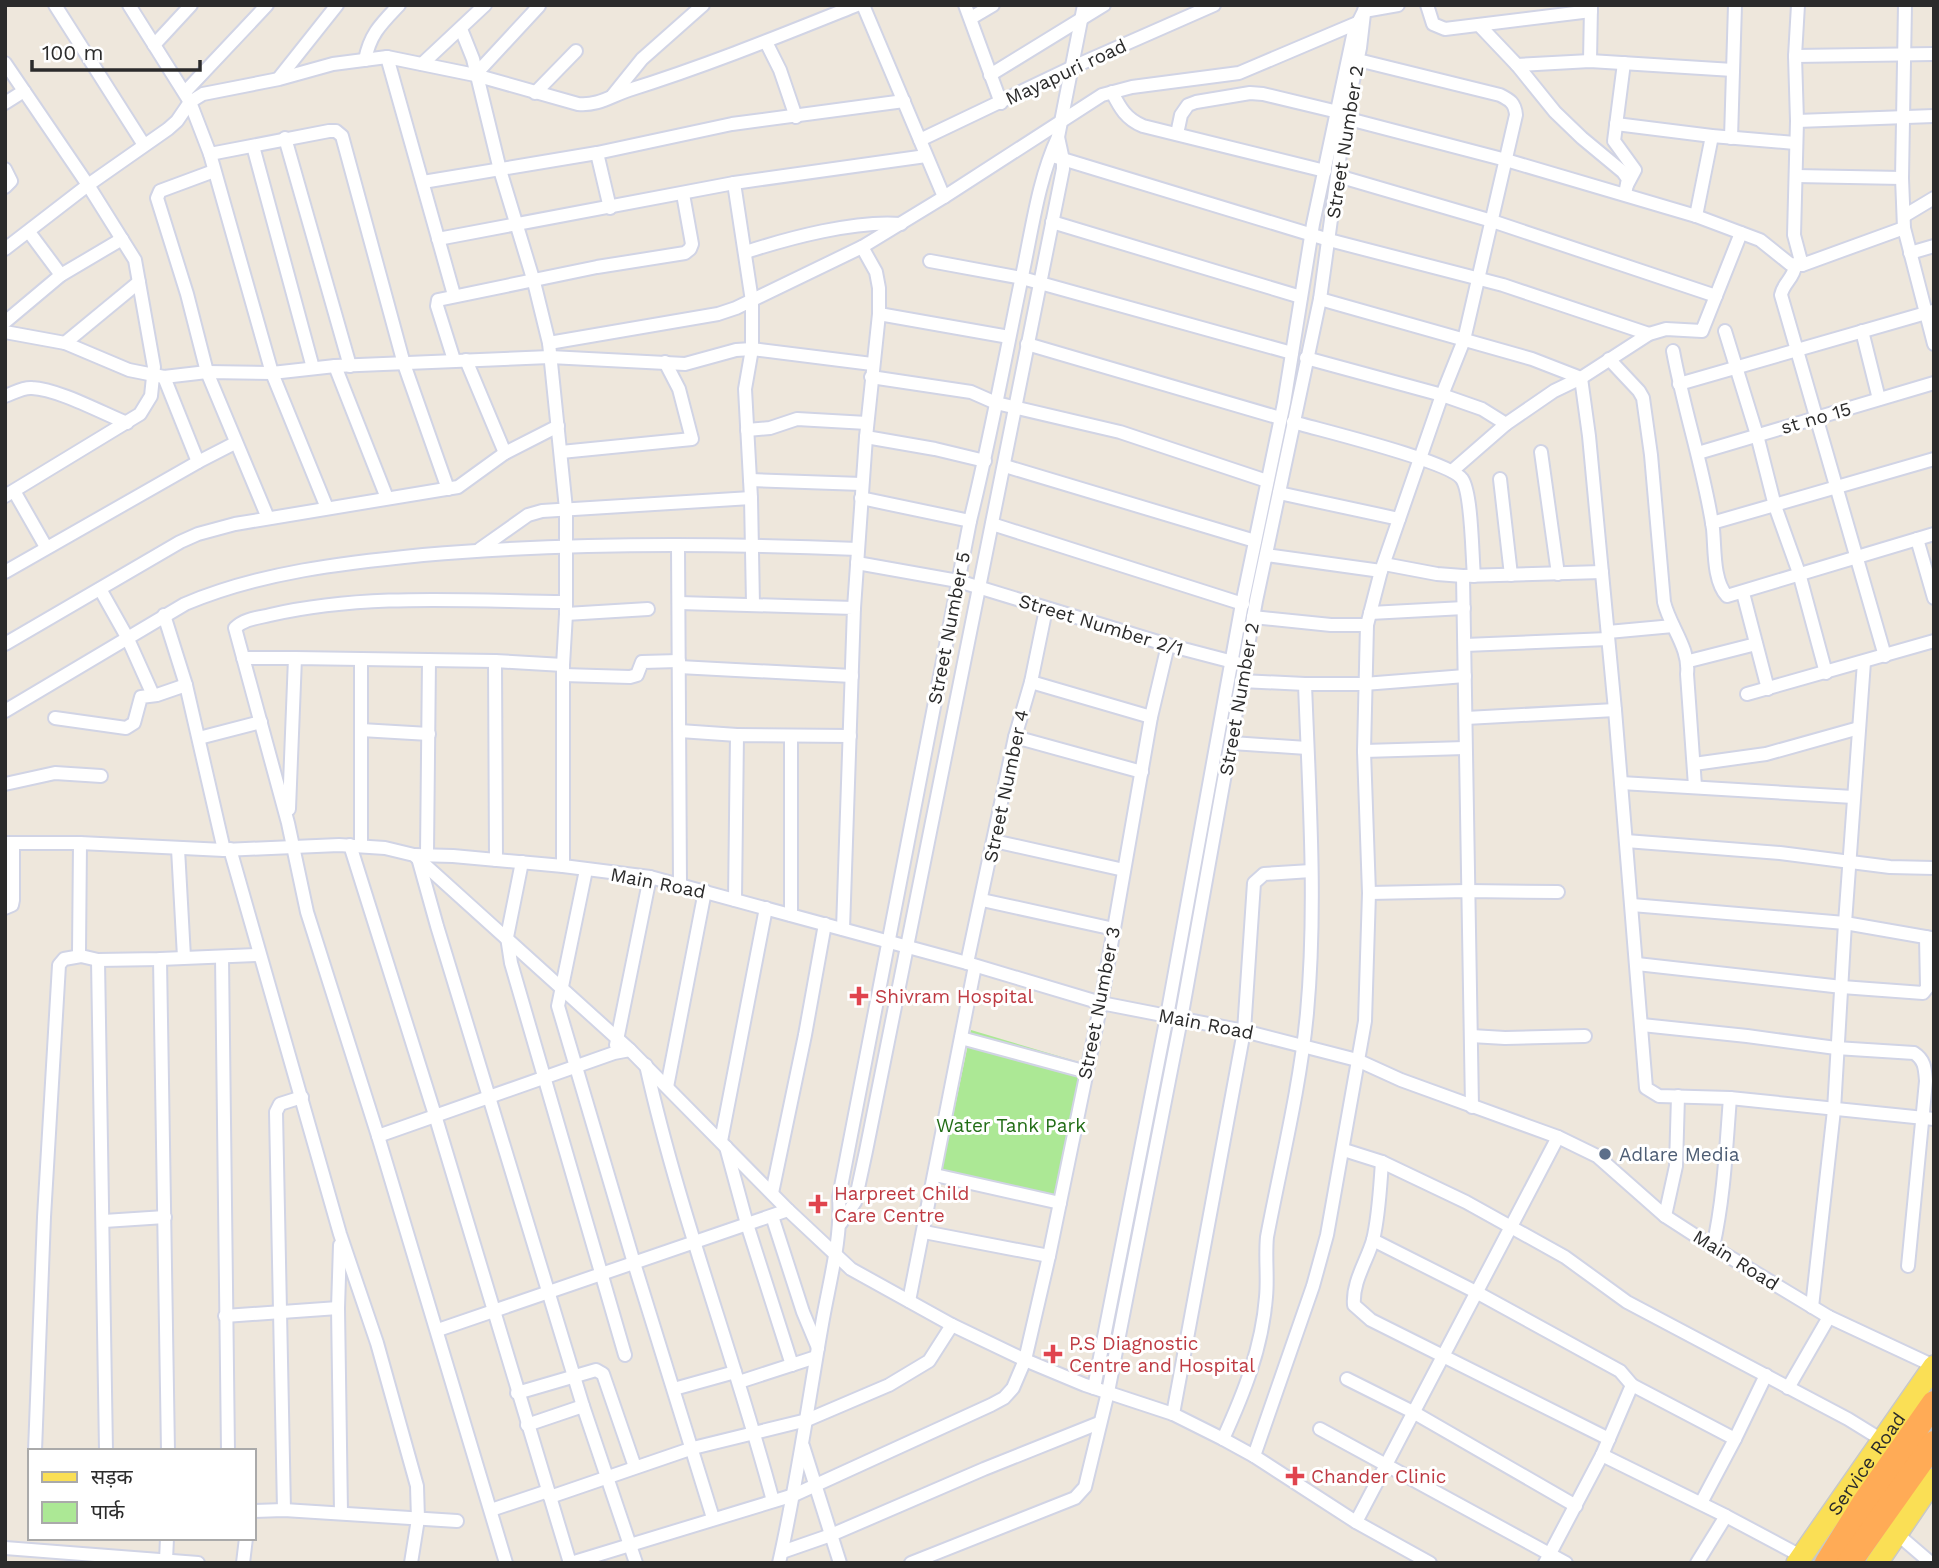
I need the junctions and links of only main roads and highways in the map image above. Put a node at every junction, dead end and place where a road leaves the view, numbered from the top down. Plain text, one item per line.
1 (1934, 1366) edge
2 (1928, 1400) edge
3 (1934, 1443) edge
4 (1934, 1479) edge
5 (1799, 1560) edge
6 (1827, 1563) edge
7 (1849, 1563) edge
8 (1877, 1563) edge

1 - 2 main road, Service Road
2 - 5 main road, Service Road
2 - 6 highway
3 - 7 highway
4 - 8 main road

